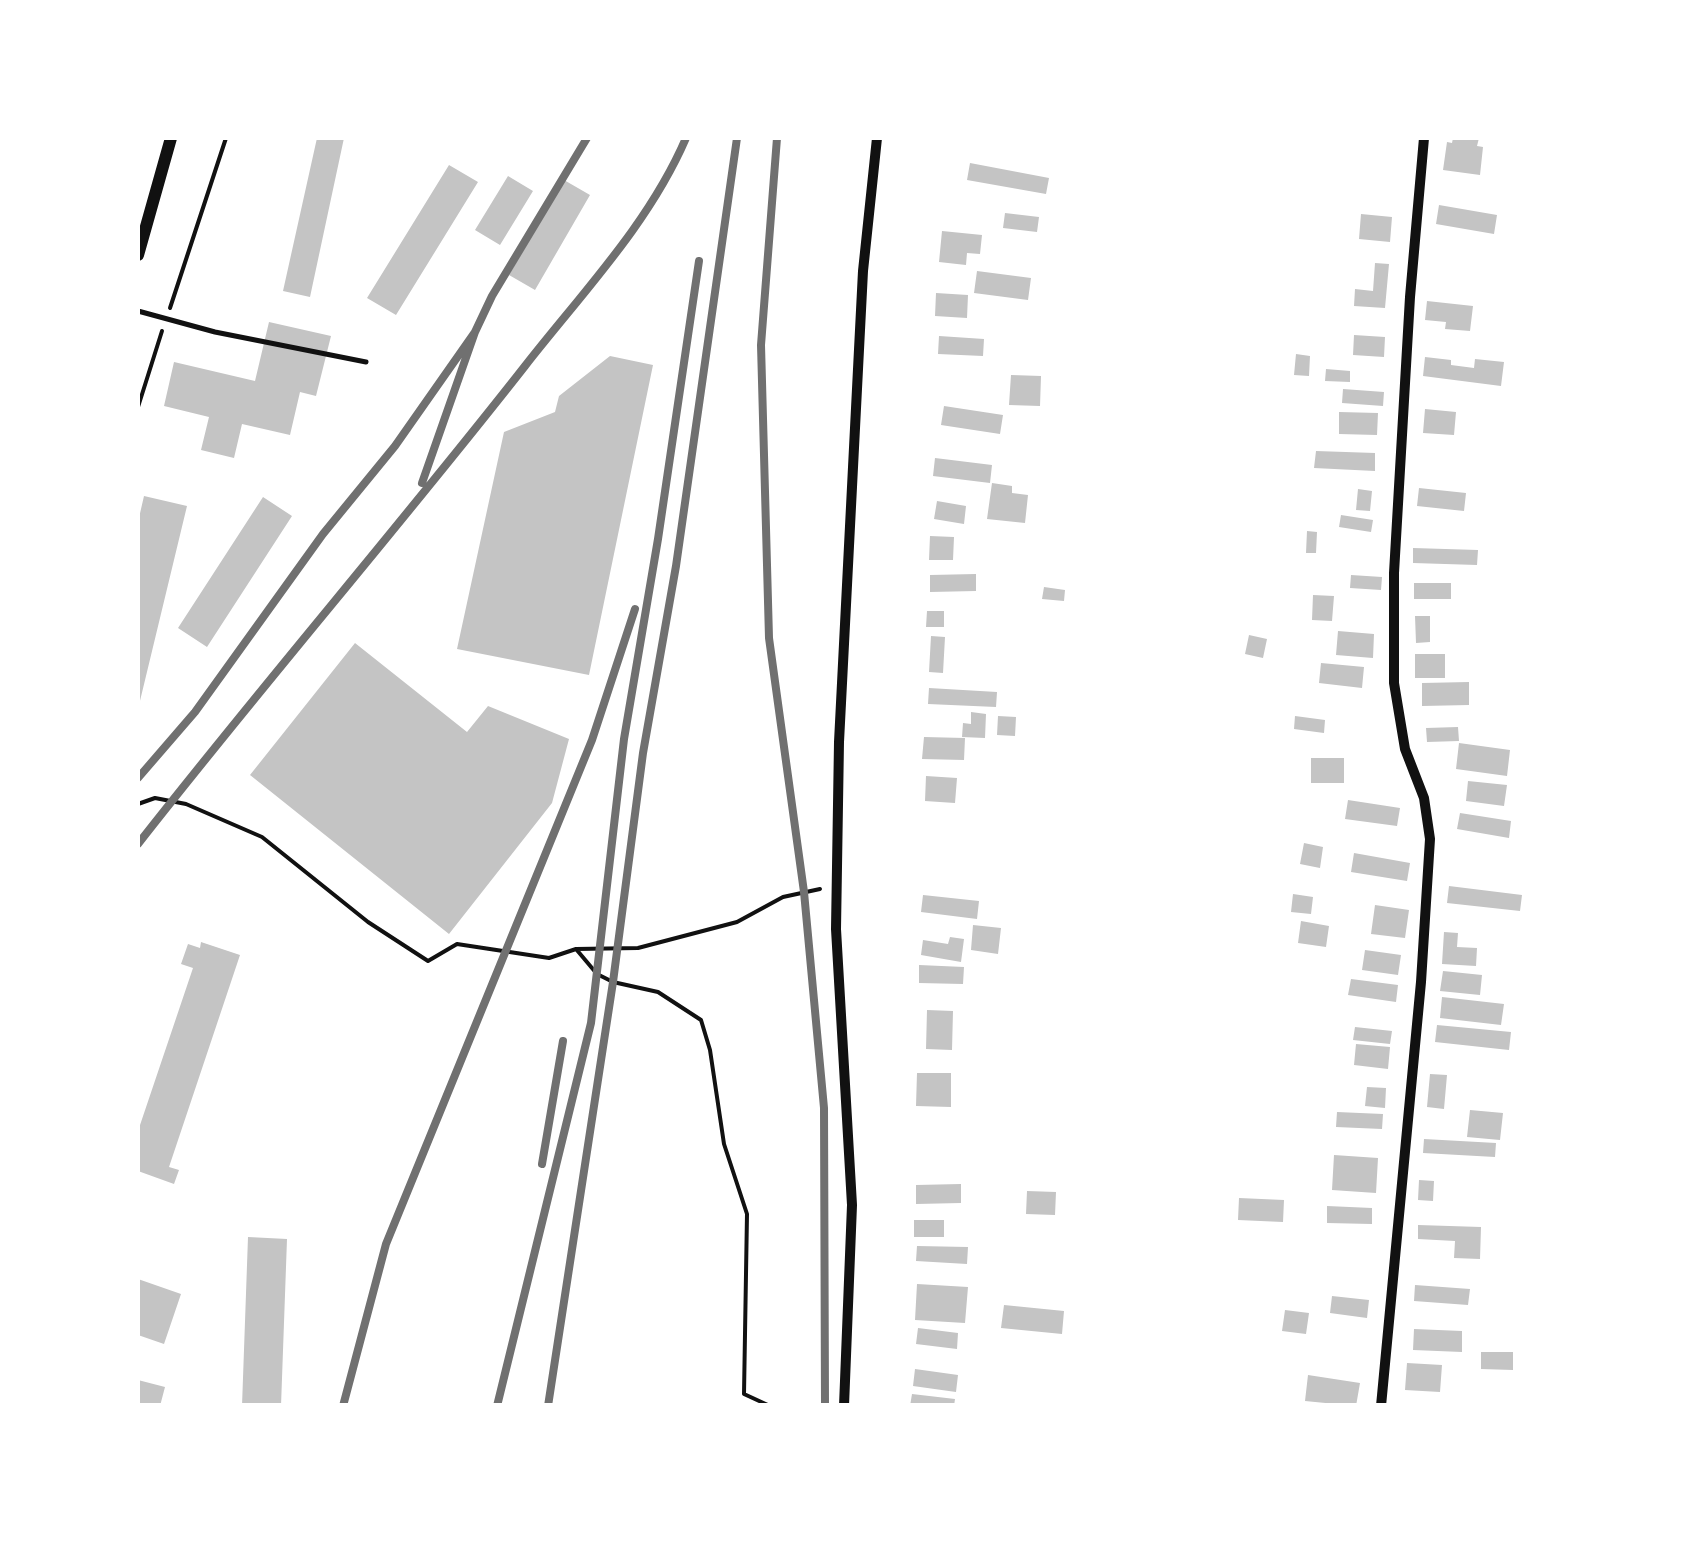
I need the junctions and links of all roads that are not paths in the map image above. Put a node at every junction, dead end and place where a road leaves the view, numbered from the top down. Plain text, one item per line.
1 (172, 138) edge
2 (877, 138) edge
3 (1424, 138) edge
4 (138, 248) edge
5 (138, 311) edge
6 (366, 362) dead end
7 (844, 1406) edge
8 (1382, 1406) edge

1 - 4 street
2 - 7 street
3 - 8 street
5 - 6 lane

